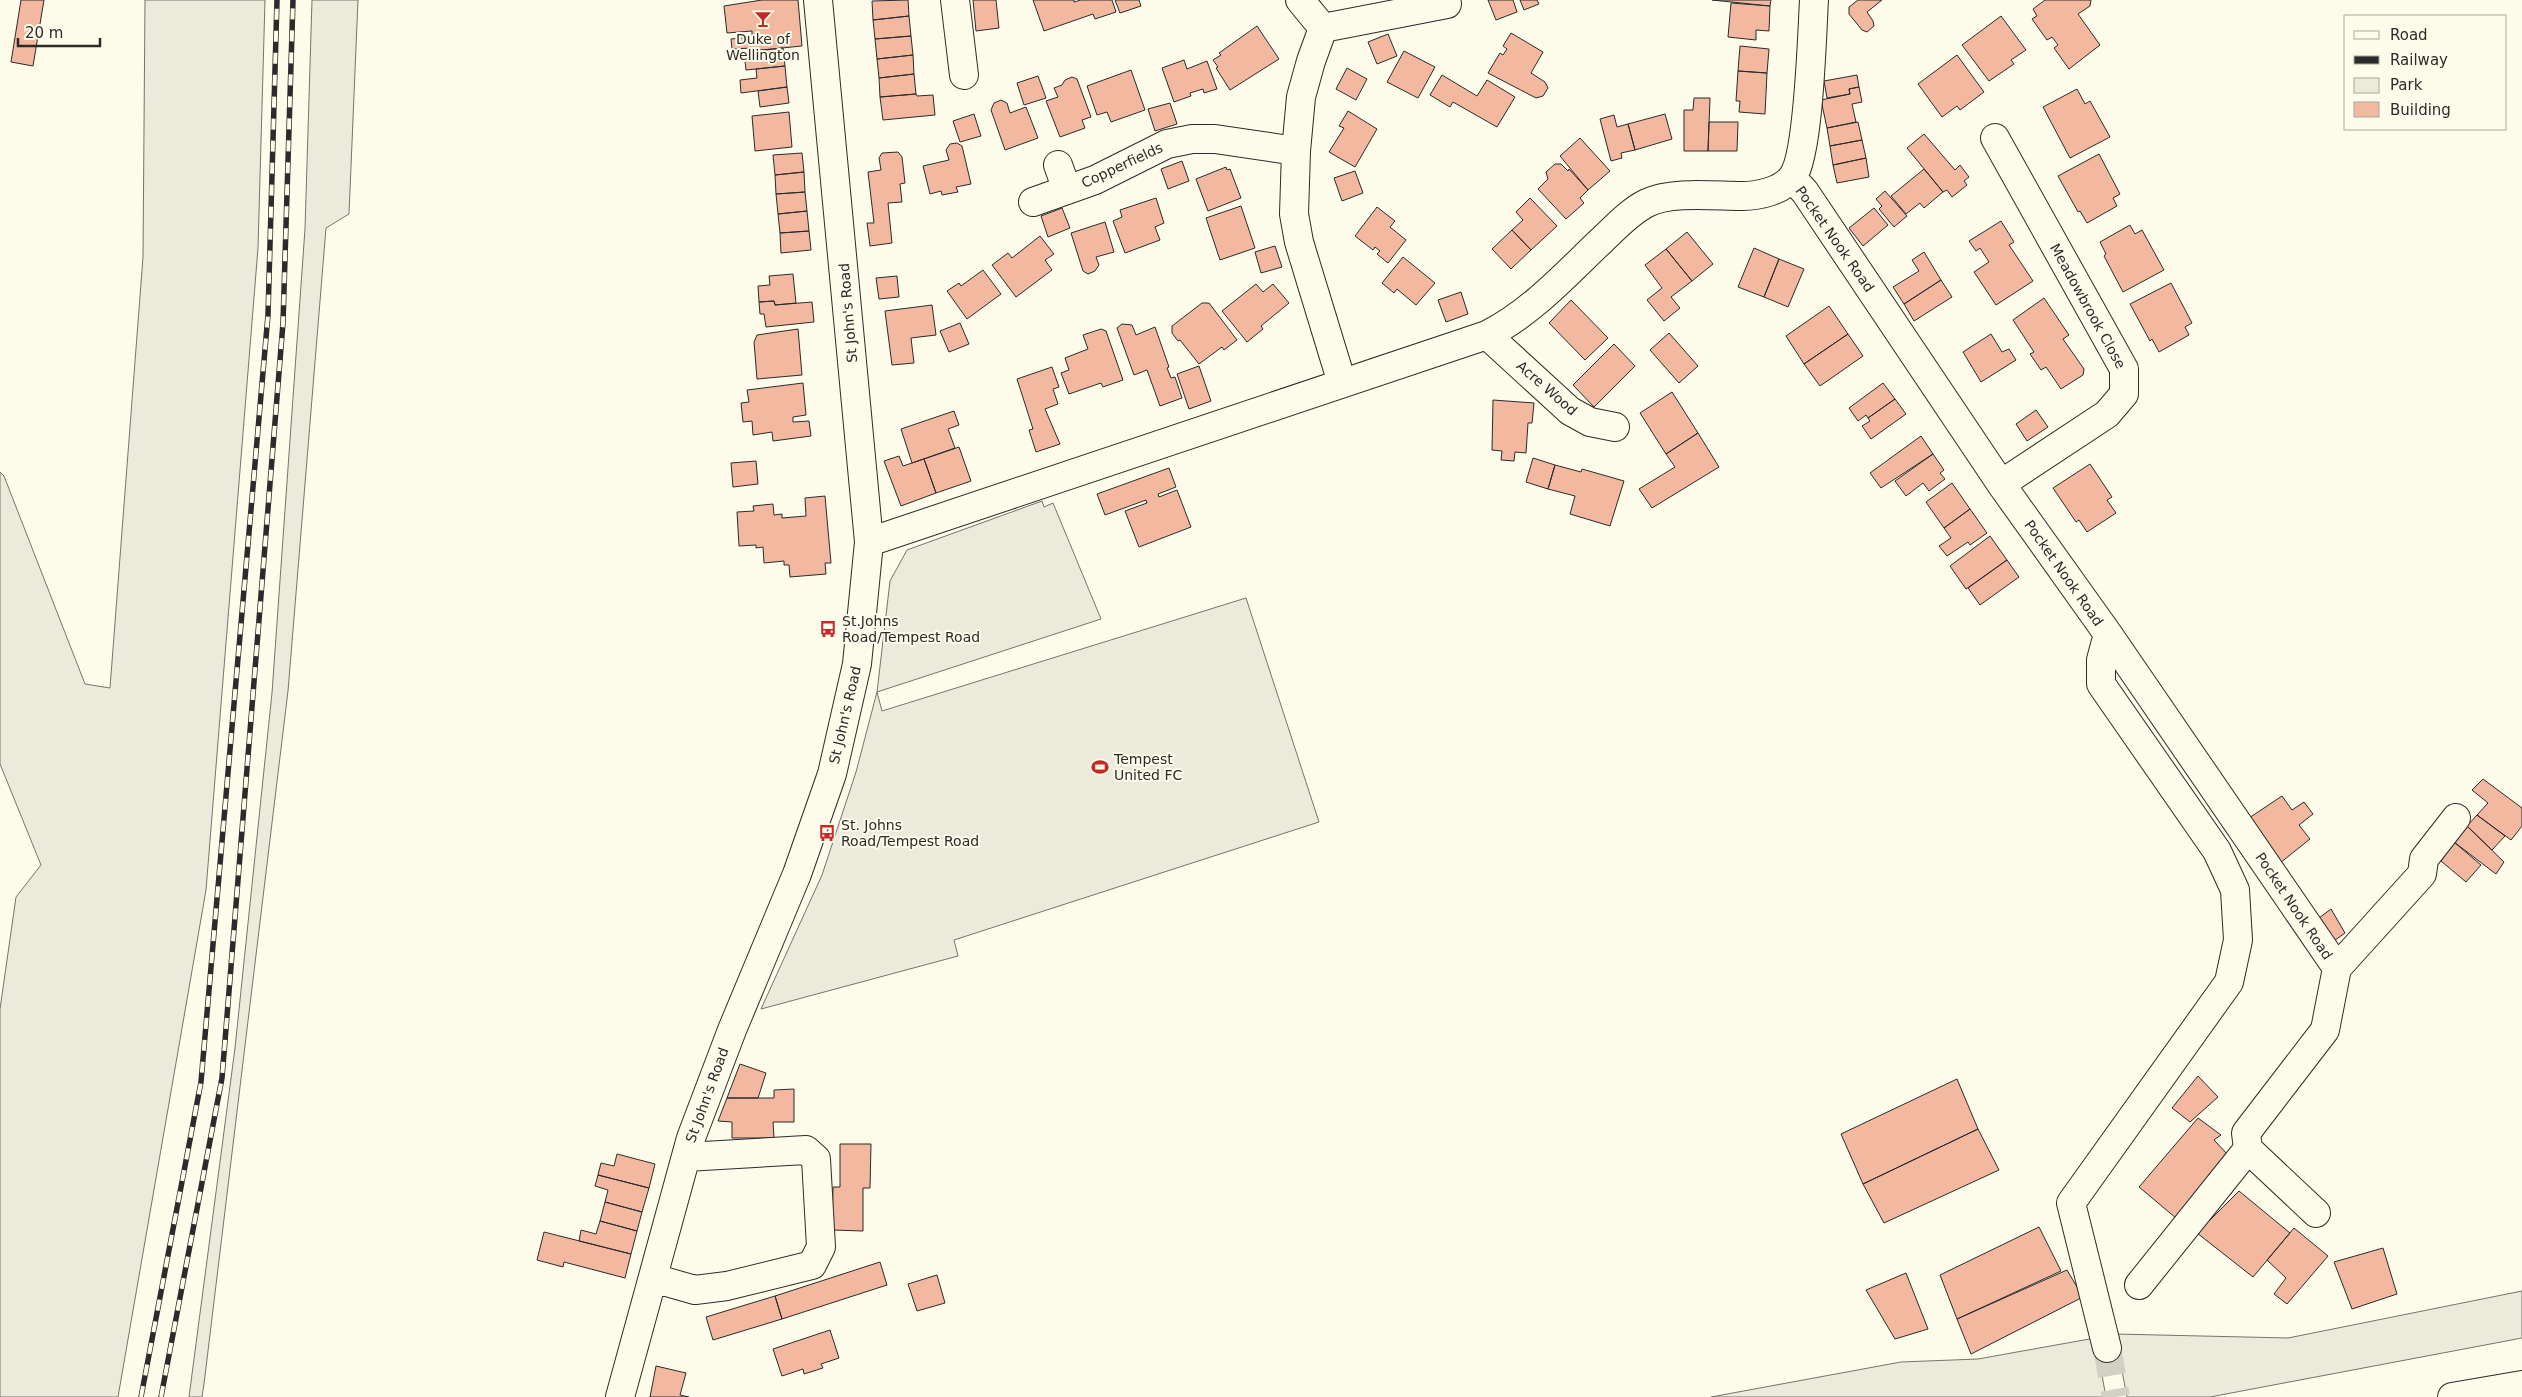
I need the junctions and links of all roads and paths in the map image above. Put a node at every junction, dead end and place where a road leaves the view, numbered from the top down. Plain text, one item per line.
1 (818, 0) edge
2 (955, 0) edge
3 (1300, 0) edge
4 (1814, 0) edge
5 (1450, 9) edge
6 (1323, 28) junction
7 (964, 75) dead end
8 (1995, 138) dead end
9 (1296, 151) junction
10 (1058, 165) dead end
11 (1792, 178) junction
12 (1067, 190) junction
13 (1033, 202) dead end
14 (1487, 335) junction
15 (1342, 383) junction
16 (1615, 427) dead end
17 (2001, 484) junction
18 (869, 542) junction
19 (2108, 634) junction
20 (2456, 818) dead end
21 (2336, 968) junction
22 (2248, 1149) junction
23 (686, 1157) junction
24 (2316, 1213) dead end
25 (652, 1278) junction
26 (2139, 1285) dead end
27 (2107, 1348) tunnel mouth
28 (2522, 1386) edge
29 (620, 1397) edge
30 (2452, 1397) edge

1 - 18 main road, St John's Road
2 - 7 main road
3 - 6 main road
4 - 11 main road
5 - 6 main road
6 - 9 main road
8 - 17 main road, Meadowbrook Close
9 - 12 main road, Copperfields
9 - 15 main road
10 - 12 main road, Copperfields
11 - 14 main road
11 - 17 main road, Pocket Nook Road
12 - 13 main road, Copperfields
14 - 15 main road
14 - 16 main road, Acre Wood
15 - 18 main road
17 - 19 main road, Pocket Nook Road
18 - 23 main road, St John's Road
19 - 21 main road, Pocket Nook Road
19 - 27 main road
20 - 21 main road
21 - 22 main road
22 - 24 main road
22 - 26 main road
23 - 25 main road, St John's Road
23 - 25 main road
25 - 29 main road, St John's Road
28 - 30 main road

